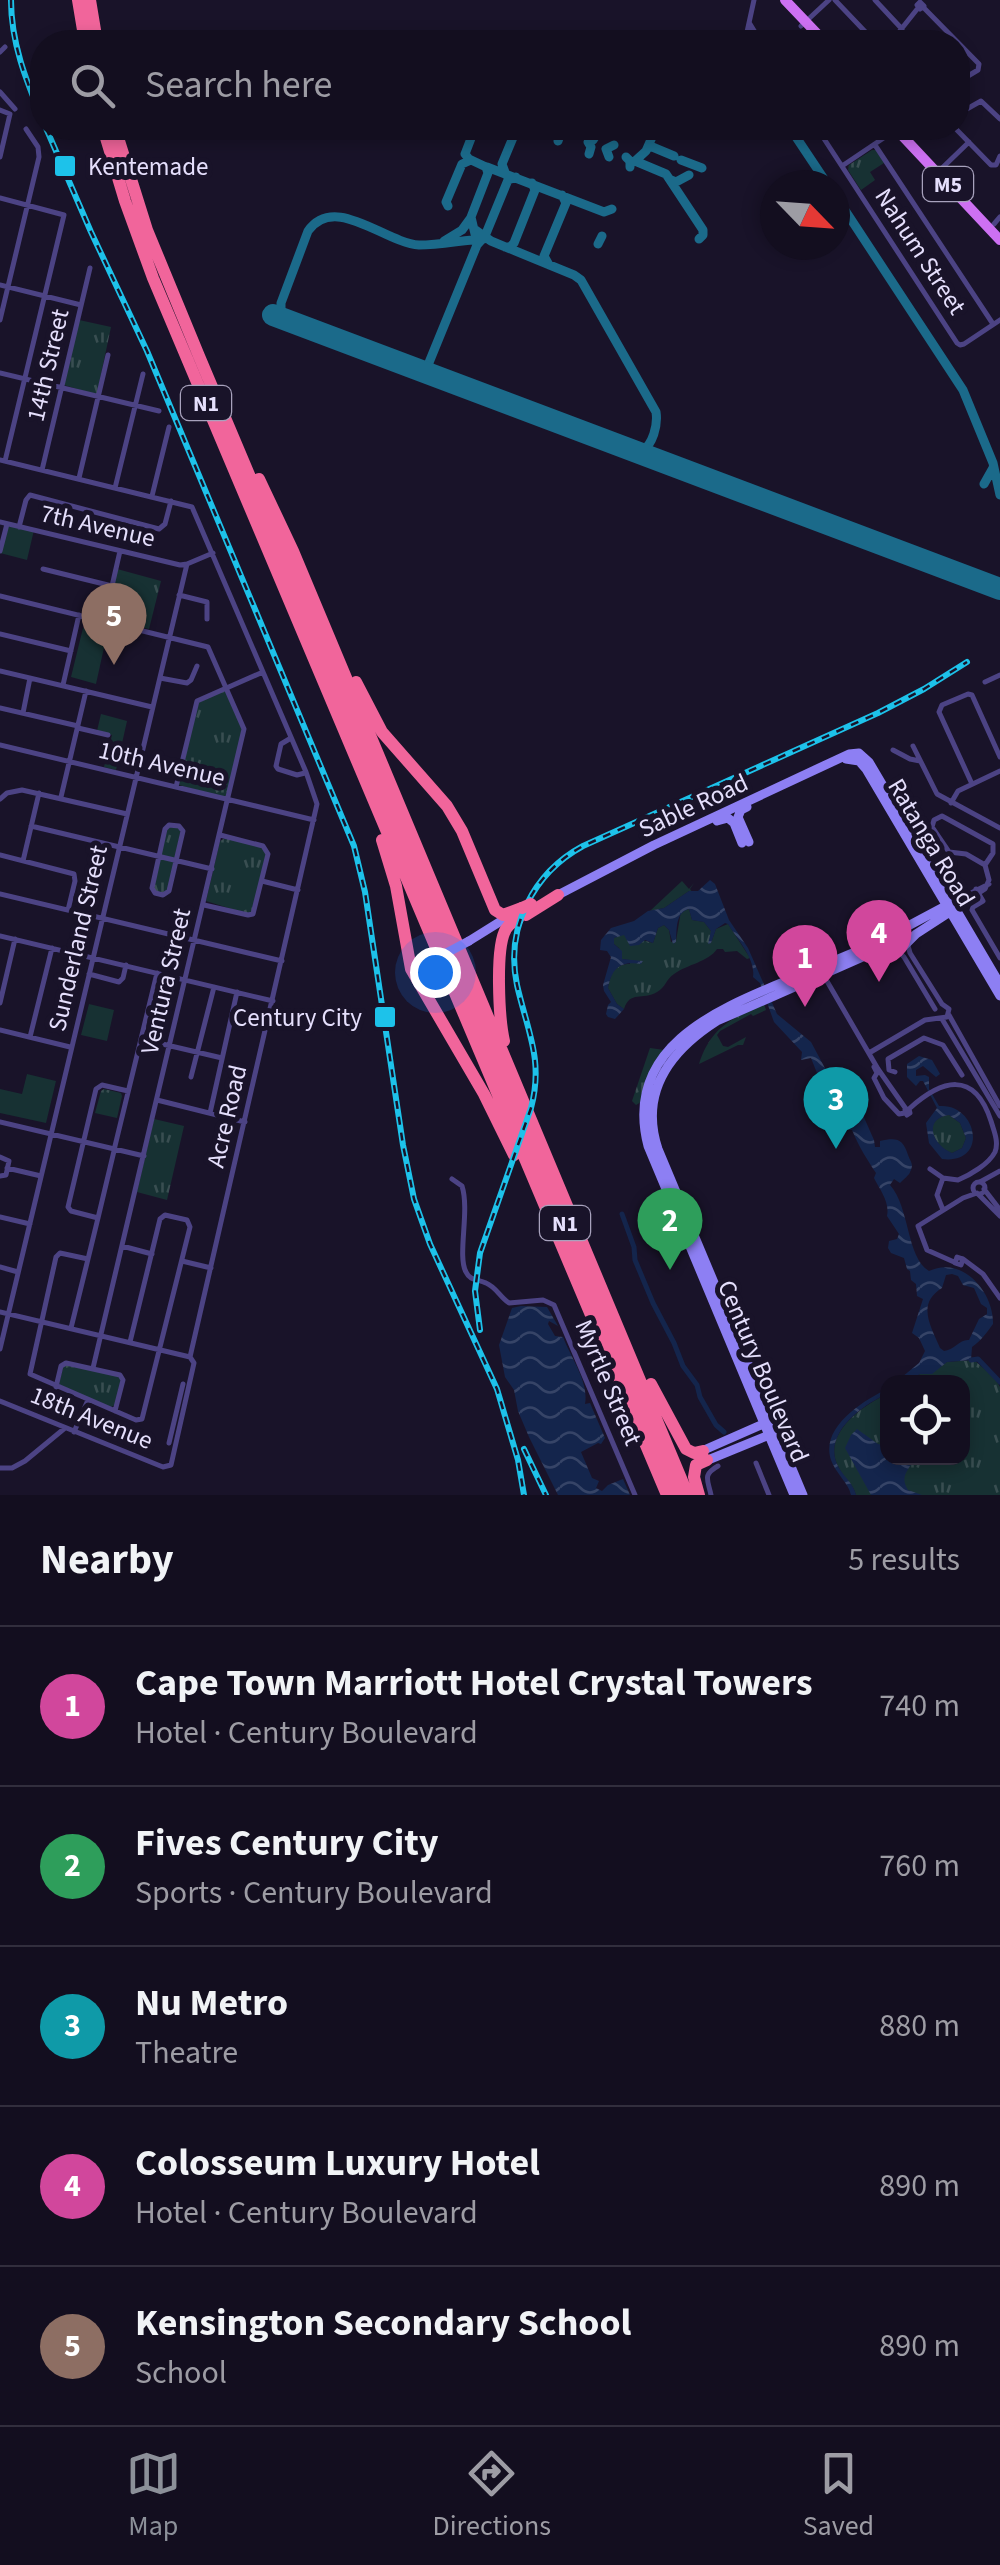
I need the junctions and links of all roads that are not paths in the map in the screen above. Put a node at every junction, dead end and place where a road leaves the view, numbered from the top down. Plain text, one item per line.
1 (78, 0) edge
2 (90, 0) edge
3 (754, 0) edge
4 (776, 0) edge
5 (784, 0) edge
6 (832, 0) edge
7 (874, 0) edge
8 (918, 4) edge
9 (749, 21) junction
10 (803, 24) junction
11 (902, 29) joint
12 (83, 30) edge
13 (95, 30) edge
14 (747, 30) edge
15 (754, 30) edge
16 (807, 30) edge
17 (810, 30) edge
18 (862, 30) edge
19 (944, 30) edge
20 (970, 55) edge
21 (970, 75) edge
22 (0, 92) edge
23 (970, 108) edge
24 (16, 109) dead end
25 (0, 110) edge
26 (1000, 119) edge
27 (26, 129) dead end
28 (30, 136) edge
29 (33, 140) edge
30 (107, 140) edge
31 (119, 140) edge
32 (827, 140) edge
33 (882, 140) edge
34 (910, 140) edge
35 (969, 142) joint
36 (876, 145) junction
37 (1000, 156) edge
38 (0, 158) edge
39 (842, 166) junction
40 (939, 170) junction
41 (0, 198) edge
42 (28, 204) junction
43 (998, 224) edge
44 (1000, 240) edge
45 (90, 268) dead end
46 (4, 286) edge
47 (44, 296) junction
48 (81, 305) junction
49 (0, 320) edge
50 (1000, 320) edge
51 (993, 324) junction
52 (108, 354) dead end
53 (199, 356) junction
54 (0, 372) edge
55 (143, 374) dead end
56 (25, 378) junction
57 (62, 388) junction
58 (98, 396) junction
59 (135, 405) junction
60 (158, 411) dead end
61 (168, 428) dead end
62 (2, 461) edge
63 (42, 470) junction
64 (78, 479) junction
65 (115, 488) junction
66 (152, 496) junction
67 (171, 501) junction
68 (3, 523) edge
69 (19, 527) junction
70 (120, 550) junction
71 (0, 551) edge
72 (213, 553) junction
73 (187, 564) junction
74 (43, 569) dead end
75 (112, 586) junction
76 (179, 595) junction
77 (0, 596) edge
78 (313, 600) junction
79 (80, 615) junction
80 (207, 619) dead end
81 (104, 621) junction
82 (0, 634) edge
83 (170, 636) junction
84 (71, 651) junction
85 (196, 666) dead end
86 (0, 671) edge
87 (263, 672) junction
88 (321, 675) junction
89 (1000, 675) edge
90 (30, 678) junction
91 (160, 678) junction
92 (985, 682) dead end
93 (62, 686) junction
94 (227, 688) junction
95 (86, 692) junction
96 (152, 707) junction
97 (0, 708) edge
98 (22, 712) junction
99 (78, 727) junction
100 (108, 735) dead end
101 (291, 738) junction
102 (0, 745) edge
103 (914, 746) dead end
104 (892, 750) dead end
105 (1000, 757) edge
106 (860, 758) junction
107 (920, 760) junction
108 (70, 762) junction
109 (1000, 771) edge
110 (306, 772) junction
111 (136, 778) junction
112 (792, 782) junction
113 (972, 784) junction
114 (176, 787) junction
115 (39, 793) junction
116 (61, 798) junction
117 (0, 799) edge
118 (228, 800) junction
119 (951, 803) junction
120 (127, 814) junction
121 (974, 814) junction
122 (314, 820) junction
123 (31, 826) junction
124 (967, 828) junction
125 (1000, 828) edge
126 (682, 832) junction
127 (220, 835) junction
128 (119, 847) junction
129 (0, 855) edge
130 (159, 857) junction
131 (22, 861) junction
132 (176, 861) junction
133 (985, 866) junction
134 (212, 869) junction
135 (262, 881) junction
136 (933, 884) junction
137 (298, 890) junction
138 (977, 891) junction
139 (486, 892) junction
140 (562, 893) joint
141 (0, 894) edge
142 (204, 905) junction
143 (952, 907) junction
144 (68, 910) junction
145 (525, 910) junction
146 (102, 918) junction
147 (924, 918) junction
148 (494, 926) junction
149 (901, 929) junction
150 (888, 935) junction
151 (0, 936) edge
152 (15, 939) junction
153 (195, 940) junction
154 (908, 942) junction
155 (52, 948) junction
156 (894, 948) junction
157 (92, 958) junction
158 (1000, 958) edge
159 (282, 961) junction
160 (126, 966) junction
161 (416, 969) junction
162 (500, 969) junction
163 (822, 971) junction
164 (156, 973) junction
165 (88, 974) junction
166 (3, 976) edge
167 (186, 980) junction
168 (1000, 984) edge
169 (214, 986) junction
170 (237, 992) junction
171 (766, 993) junction
172 (1000, 996) edge
173 (273, 1000) junction
174 (0, 1003) edge
175 (942, 1004) junction
176 (935, 1009) junction
177 (726, 1016) junction
178 (943, 1017) junction
179 (702, 1020) junction
180 (926, 1020) junction
181 (0, 1030) edge
182 (30, 1037) junction
183 (141, 1039) junction
184 (170, 1046) junction
185 (71, 1047) junction
186 (198, 1052) junction
187 (871, 1056) junction
188 (222, 1058) junction
189 (888, 1066) junction
190 (878, 1072) junction
191 (895, 1072) dead end
192 (962, 1076) dead end
193 (191, 1077) dead end
194 (128, 1091) junction
195 (521, 1096) junction
196 (157, 1100) junction
197 (999, 1110) edge
198 (210, 1113) junction
199 (0, 1122) edge
200 (245, 1122) junction
201 (51, 1134) junction
202 (84, 1141) junction
203 (114, 1148) junction
204 (0, 1156) edge
205 (144, 1156) junction
206 (8, 1168) junction
207 (930, 1169) dead end
208 (998, 1173) edge
209 (0, 1176) edge
210 (41, 1176) junction
211 (943, 1178) junction
212 (452, 1179) dead end
213 (980, 1189) junction
214 (944, 1209) junction
215 (1000, 1213) edge
216 (0, 1217) edge
217 (98, 1218) junction
218 (30, 1224) junction
219 (122, 1246) junction
220 (152, 1254) junction
221 (88, 1259) junction
222 (182, 1261) junction
223 (0, 1267) edge
224 (211, 1268) junction
225 (571, 1269) junction
226 (18, 1272) junction
227 (598, 1279) junction
228 (1000, 1298) edge
229 (0, 1312) edge
230 (8, 1314) junction
231 (42, 1321) junction
232 (72, 1328) junction
233 (101, 1335) junction
234 (130, 1342) junction
235 (0, 1349) edge
236 (160, 1349) junction
237 (190, 1356) junction
238 (759, 1358) dead end
239 (93, 1368) junction
240 (753, 1376) junction
241 (183, 1384) dead end
242 (56, 1386) junction
243 (88, 1400) junction
244 (0, 1401) edge
245 (115, 1411) junction
246 (178, 1419) junction
247 (768, 1422) junction
248 (66, 1428) junction
249 (74, 1432) junction
250 (773, 1433) junction
251 (169, 1443) dead end
252 (729, 1444) junction
253 (708, 1458) junction
254 (756, 1462) dead end
255 (169, 1467) joint
256 (0, 1468) edge
257 (635, 1495) edge
258 (666, 1495) edge
259 (679, 1495) edge
260 (688, 1495) edge
261 (700, 1495) edge
262 (711, 1495) edge
263 (769, 1495) edge
264 (794, 1495) edge
265 (803, 1495) edge

1 - 12 highway
2 - 13 highway
3 - 9 street
4 - 10 main road
5 - 10 main road
6 - 10 street
6 - 18 street
7 - 11 street
8 - 11 street
8 - 19 street
9 - 14 street
9 - 15 street
10 - 16 main road
10 - 17 main road
20 - 21 street
22 - 24 street
23 - 26 street
25 - 38 street
27 - 28 street
29 - 42 street
30 - 88 highway, N1
31 - 53 highway, N1
32 - 39 street, Nahum Street
33 - 36 street
34 - 40 main road, M5
35 - 37 street
35 - 40 street
36 - 39 street
36 - 51 street
39 - 51 street, Nahum Street
40 - 43 main road, M5
40 - 44 main road, M5
41 - 42 street
42 - 46 street
42 - 47 street
45 - 48 street, 14th Street
46 - 47 street
46 - 49 street
47 - 48 street
47 - 56 street
48 - 57 street, 14th Street
50 - 51 street
52 - 58 street
53 - 78 highway
53 - 259 highway, N1
54 - 56 street
55 - 59 street
56 - 57 street
56 - 62 street
57 - 58 street
57 - 63 street, 14th Street
58 - 59 street
58 - 64 street
59 - 60 street
59 - 65 street
61 - 66 street
62 - 63 street
63 - 64 street
64 - 65 street
65 - 66 street
66 - 67 street
67 - 69 street
67 - 72 street, Acre Road
68 - 69 street, 7th Avenue
68 - 71 street
69 - 70 street, 7th Avenue
70 - 73 street, 7th Avenue
70 - 75 street
72 - 73 street
72 - 87 street, Acre Road
73 - 76 street, Sunderland Street
74 - 75 street
75 - 81 street
76 - 80 street
76 - 83 street, Sunderland Street
77 - 79 street, Ventura Street
78 - 139 highway
78 - 195 highway
79 - 81 street, Ventura Street
79 - 84 street
81 - 83 street, Ventura Street
82 - 84 street
83 - 91 street, Sunderland Street
83 - 94 street, Ventura Street
84 - 93 street
85 - 91 street
86 - 90 street
87 - 94 street
87 - 101 street, Acre Road
88 - 161 highway
88 - 225 highway, N1
89 - 92 street
90 - 93 street
90 - 98 street
91 - 96 street, Sunderland Street
93 - 95 street
94 - 114 street
94 - 118 street, Ventura Street
95 - 96 street
95 - 99 street
96 - 111 street, Sunderland Street
97 - 98 street
98 - 99 street
99 - 100 street
99 - 108 street
101 - 110 street, Acre Road
101 - 110 street, Acre Road
102 - 108 street, 10th Avenue
103 - 107 street
104 - 107 street
105 - 113 street
106 - 112 main road, Sable Road
106 - 136 main road, Ratanga Road
106 - 143 main road, Ratanga Road
107 - 119 street
108 - 111 street, 10th Avenue
108 - 116 street
109 - 113 street
110 - 122 street, Acre Road
111 - 114 street, 10th Avenue
111 - 120 street, Sunderland Street
112 - 126 main road, Sable Road
112 - 126 main road
113 - 119 street
114 - 118 street, 10th Avenue
115 - 116 street
115 - 117 street
115 - 123 street
116 - 120 street
118 - 122 street, 10th Avenue
118 - 127 street, Ventura Street
119 - 121 street
120 - 128 street, Sunderland Street
121 - 124 street
121 - 125 street
122 - 137 street, Acre Road
123 - 128 street
123 - 131 street
124 - 133 street
124 - 133 street
126 - 140 main road, Sable Road
127 - 134 street, Ventura Street
127 - 135 street
128 - 130 street
128 - 146 street, Sunderland Street
129 - 131 street
130 - 132 street
130 - 132 street
130 - 132 street
131 - 144 street
132 - 134 street
133 - 138 street
134 - 142 street, Ventura Street
135 - 137 street
135 - 142 street
136 - 143 main road, Ratanga Road
136 - 147 main road
137 - 159 street, Acre Road
138 - 143 street
138 - 158 street
139 - 145 highway
139 - 148 highway
140 - 145 highway
141 - 144 street
142 - 153 street, Ventura Street
143 - 147 main road, Century Boulevard
143 - 154 main road, Century Boulevard
143 - 168 main road, Ratanga Road
143 - 172 main road, Ratanga Road
144 - 146 street
145 - 148 main road
145 - 162 highway
146 - 153 street
146 - 157 street, Sunderland Street
147 - 149 main road, Century Boulevard
148 - 161 main road, bridge
148 - 162 highway
149 - 150 main road, Century Boulevard
149 - 154 main road
150 - 156 main road
150 - 163 main road, Century Boulevard
151 - 152 street
152 - 155 street
152 - 166 street
153 - 159 street
153 - 167 street, Ventura Street
154 - 156 main road, Century Boulevard
154 - 175 street
155 - 157 street
155 - 182 street
156 - 163 main road, Century Boulevard
156 - 176 street
157 - 160 street
157 - 165 street, Sunderland Street
159 - 173 street, Acre Road
160 - 164 street
160 - 165 street
161 - 225 highway
162 - 195 highway
163 - 171 main road, Century Boulevard
163 - 187 street
164 - 167 street
164 - 183 street
165 - 185 street, Sunderland Street
166 - 174 street
167 - 169 street
167 - 184 street, Ventura Street
169 - 170 street
169 - 186 street
170 - 173 street
170 - 188 street
171 - 177 main road, Century Boulevard
171 - 179 main road, Century Boulevard
173 - 200 street, Acre Road
175 - 176 street
175 - 178 street
176 - 178 street
176 - 180 street
177 - 179 main road
177 - 240 main road, Century Boulevard
178 - 180 street
178 - 197 street
179 - 247 main road, Century Boulevard
180 - 187 street
181 - 182 street
182 - 185 street
183 - 184 street
183 - 194 street
184 - 186 street
184 - 196 street, Ventura Street
185 - 201 street, Sunderland Street
186 - 188 street
186 - 193 street
187 - 190 street
188 - 198 street
189 - 190 street
189 - 191 street
189 - 192 street
190 - 211 street
194 - 202 street
194 - 203 street
195 - 227 highway
196 - 198 street
196 - 205 street, Ventura Street
198 - 200 street
199 - 201 street
200 - 224 street, Acre Road
201 - 202 street
201 - 210 street, Sunderland Street
202 - 203 street
202 - 217 street
203 - 205 street
203 - 217 street
204 - 206 street
205 - 219 street, Ventura Street
206 - 209 street
206 - 210 street
207 - 211 street
208 - 213 street
210 - 218 street, Sunderland Street
211 - 214 street
212 - 257 street, Myrtle Street
213 - 214 street
213 - 215 street
214 - 228 street
216 - 218 street
217 - 221 street
218 - 226 street, Sunderland Street
219 - 220 street
219 - 233 street, Ventura Street
220 - 222 street
220 - 234 street
221 - 231 street
221 - 232 street
222 - 224 street
222 - 236 street
223 - 226 street
224 - 237 street, Acre Road
225 - 258 highway, N1
226 - 230 street, Sunderland Street
227 - 253 highway
227 - 260 highway
229 - 230 street
230 - 231 street
230 - 235 street, Sunderland Street
231 - 232 street
231 - 242 street
232 - 233 street
233 - 234 street
233 - 239 street, Ventura Street
234 - 236 street
236 - 237 street
236 - 245 street
237 - 246 street, Acre Road
238 - 240 main road
239 - 242 street
239 - 245 street
240 - 247 main road, Century Boulevard
241 - 246 street
242 - 243 street
243 - 245 street
243 - 249 street
244 - 248 street, 18th Avenue
246 - 251 street
246 - 255 street, Acre Road
247 - 250 main road, Century Boulevard
247 - 252 main road
248 - 249 street, 18th Avenue
248 - 256 street
249 - 255 street, 18th Avenue
250 - 252 main road
250 - 264 main road, Century Boulevard
250 - 265 main road, Century Boulevard
252 - 253 main road
253 - 261 highway
253 - 262 street
254 - 263 street

